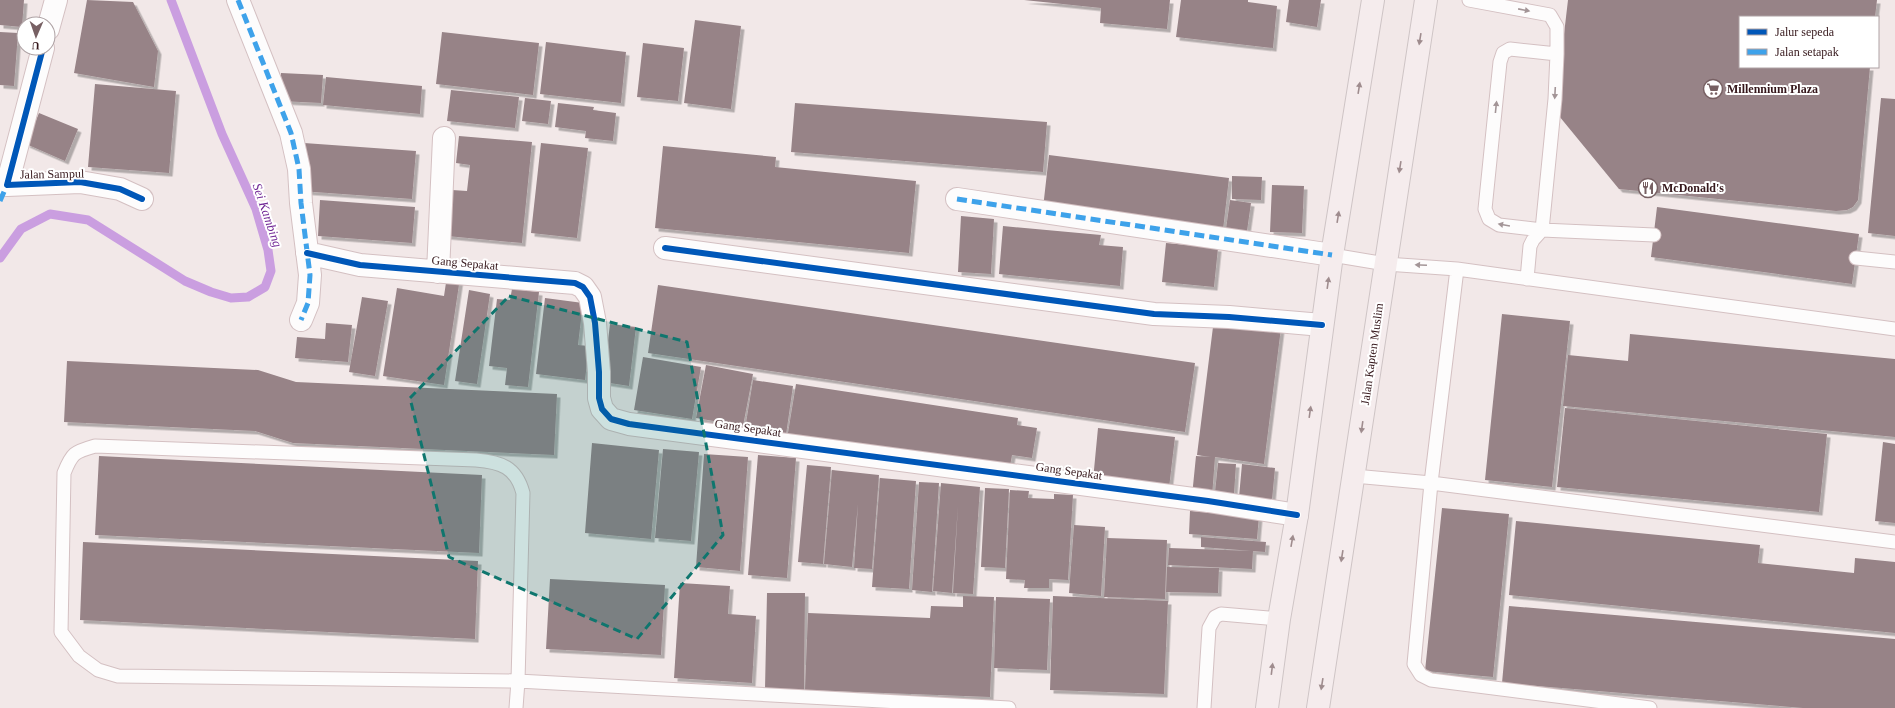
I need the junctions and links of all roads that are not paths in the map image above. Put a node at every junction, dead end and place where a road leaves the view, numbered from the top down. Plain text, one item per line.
1 (56, 0) edge
2 (238, 0) edge
3 (1373, 0) edge
4 (1426, 0) edge
5 (1469, 0) edge
6 (52, 16) edge
7 (1557, 54) junction
8 (41, 56) edge
9 (444, 138) dead end
10 (3, 193) edge
11 (142, 199) dead end
12 (957, 200) dead end
13 (1542, 230) junction
14 (1654, 235) dead end
15 (665, 248) dead end
16 (307, 253) junction
17 (1332, 255) junction
18 (1856, 258) dead end
19 (1895, 262) edge
20 (1386, 264) junction
21 (1457, 269) junction
22 (438, 272) junction
23 (1527, 279) junction
24 (301, 320) dead end
25 (1322, 326) junction
26 (1895, 329) edge
27 (1354, 476) junction
28 (1431, 483) junction
29 (1297, 515) junction
30 (1895, 542) edge
31 (1279, 619) junction
32 (518, 681) junction
33 (516, 708) edge
34 (1009, 708) edge
35 (1204, 708) edge
36 (1267, 708) edge
37 (1318, 708) edge
38 (1650, 708) edge

1 - 6 street
2 - 16 street
17 -> 3 main road
4 -> 20 main road, Jalan Kapten Muslim
5 -> 7 lane
7 -> 13 lane
13 -> 7 lane
8 - 10 street, Jalan Sampul
9 - 22 street
10 - 11 street, Jalan Sampul
12 - 17 street
13 - 14 lane
13 - 23 lane
15 - 25 street
16 - 22 street, Gang Sepakat
16 - 24 street
17 - 20 lane
25 -> 17 main road
18 - 19 lane
21 -> 20 lane
20 -> 27 main road, Jalan Kapten Muslim
21 - 23 lane
21 - 28 lane
22 - 29 street, Gang Sepakat
23 - 26 lane
29 -> 25 main road
27 - 28 lane
27 -> 37 main road, Jalan Kapten Muslim
28 - 30 lane
28 - 38 lane
31 -> 29 main road
31 - 35 lane
36 -> 31 main road
32 - 32 lane
32 - 33 lane
32 - 34 lane

